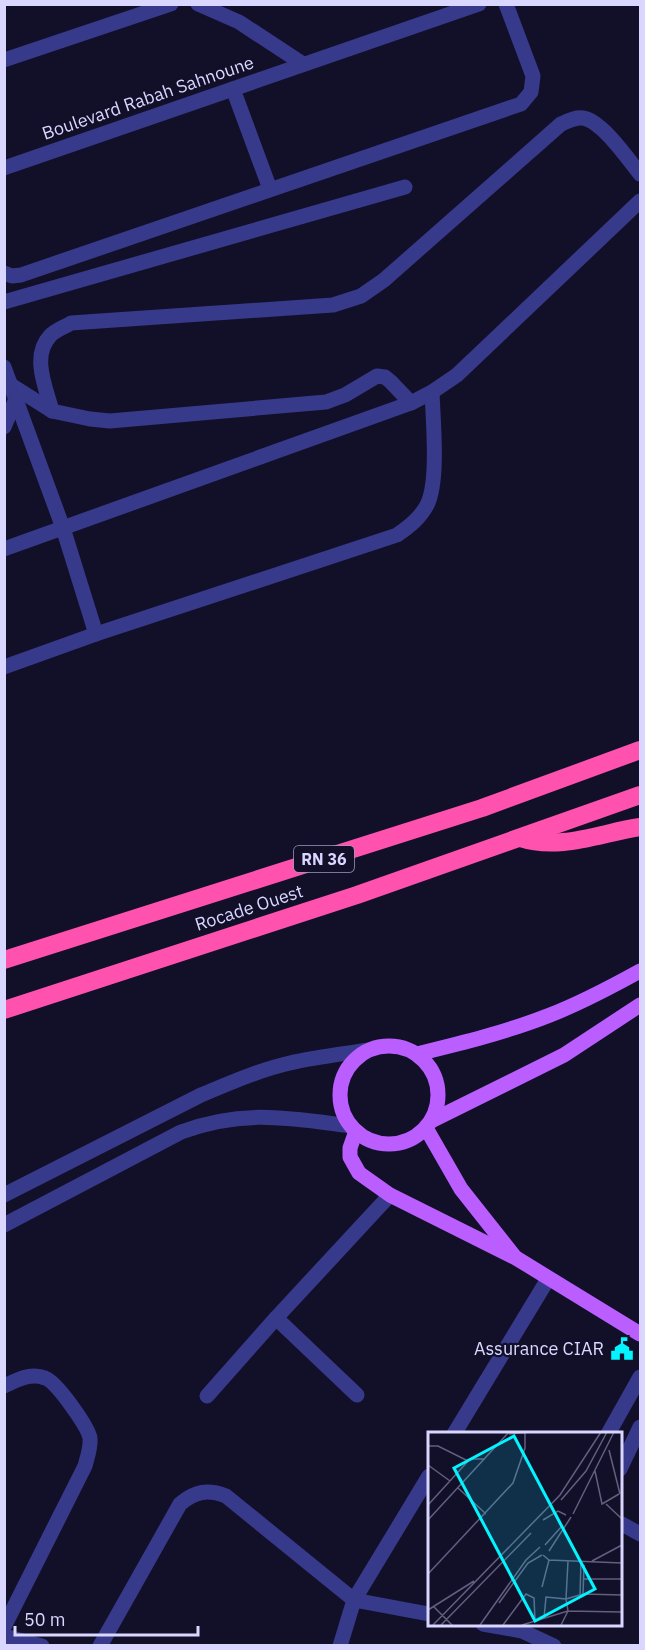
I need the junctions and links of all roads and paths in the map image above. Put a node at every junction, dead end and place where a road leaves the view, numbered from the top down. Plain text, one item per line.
1 (171, 4) edge
2 (198, 4) edge
3 (479, 4) edge
4 (506, 4) edge
5 (150, 7) edge
6 (4, 60) edge
7 (303, 64) junction
8 (233, 89) junction
9 (4, 168) edge
10 (640, 174) edge
11 (405, 187) dead end
12 (270, 189) junction
13 (640, 201) edge
14 (4, 273) edge
15 (4, 302) edge
16 (4, 367) edge
17 (13, 392) junction
18 (432, 392) junction
19 (411, 403) junction
20 (52, 411) junction
21 (6, 419) edge
22 (63, 528) junction
23 (4, 549) edge
24 (96, 634) junction
25 (4, 667) edge
26 (640, 750) edge
27 (640, 795) edge
28 (640, 827) edge
29 (520, 838) junction
30 (4, 960) edge
31 (640, 971) edge
32 (640, 1005) edge
33 (4, 1010) edge
34 (369, 1050) junction
35 (417, 1054) junction
36 (428, 1124) junction
37 (354, 1128) junction
38 (4, 1195) edge
39 (390, 1195) junction
40 (4, 1225) edge
41 (516, 1258) junction
42 (548, 1279) junction
43 (276, 1318) junction
44 (640, 1334) edge
45 (640, 1377) edge
46 (4, 1386) edge
47 (357, 1395) dead end
48 (207, 1396) dead end
49 (640, 1427) edge
50 (455, 1432) edge
51 (609, 1432) edge
52 (621, 1467) edge
53 (428, 1478) edge
54 (621, 1524) edge
55 (640, 1534) edge
56 (354, 1600) junction
57 (428, 1614) edge
58 (503, 1626) edge
59 (4, 1627) edge
60 (524, 1628) edge
61 (4, 1635) edge
62 (42, 1646) edge
63 (100, 1646) edge
64 (340, 1646) edge
65 (554, 1646) edge

1 - 5 street
2 - 7 street
3 - 7 street, Boulevard Rabah Sahnoune
4 - 12 street
5 - 6 street
7 - 8 street, Boulevard Rabah Sahnoune
8 - 9 street, Boulevard Rabah Sahnoune
8 - 12 street
10 - 20 street
11 - 15 street
12 - 14 street
13 - 18 street
16 - 17 street
17 - 20 street
17 - 21 street
17 - 22 street
18 - 19 street
18 - 24 street
19 - 20 street
19 - 22 street
22 - 23 street
22 - 24 street
24 - 25 street
26 - 30 highway, Rocade Ouest / RN 36
27 - 29 highway, Rocade Ouest
28 - 29 highway
29 - 33 highway, Rocade Ouest
31 - 35 main road
32 - 36 main road
34 - 35 main road
34 - 37 main road
34 - 38 street
35 - 36 main road
36 - 37 main road
36 - 41 main road
37 - 39 main road
37 - 40 street
39 - 41 main road
39 - 43 street
41 - 42 main road
42 - 44 main road
42 - 50 street
43 - 47 street
43 - 48 street
45 - 51 street
46 - 59 street
49 - 52 street
53 - 56 street
54 - 55 street
56 - 57 street
56 - 63 street
56 - 64 street
58 - 60 street
60 - 65 street
61 - 62 street

